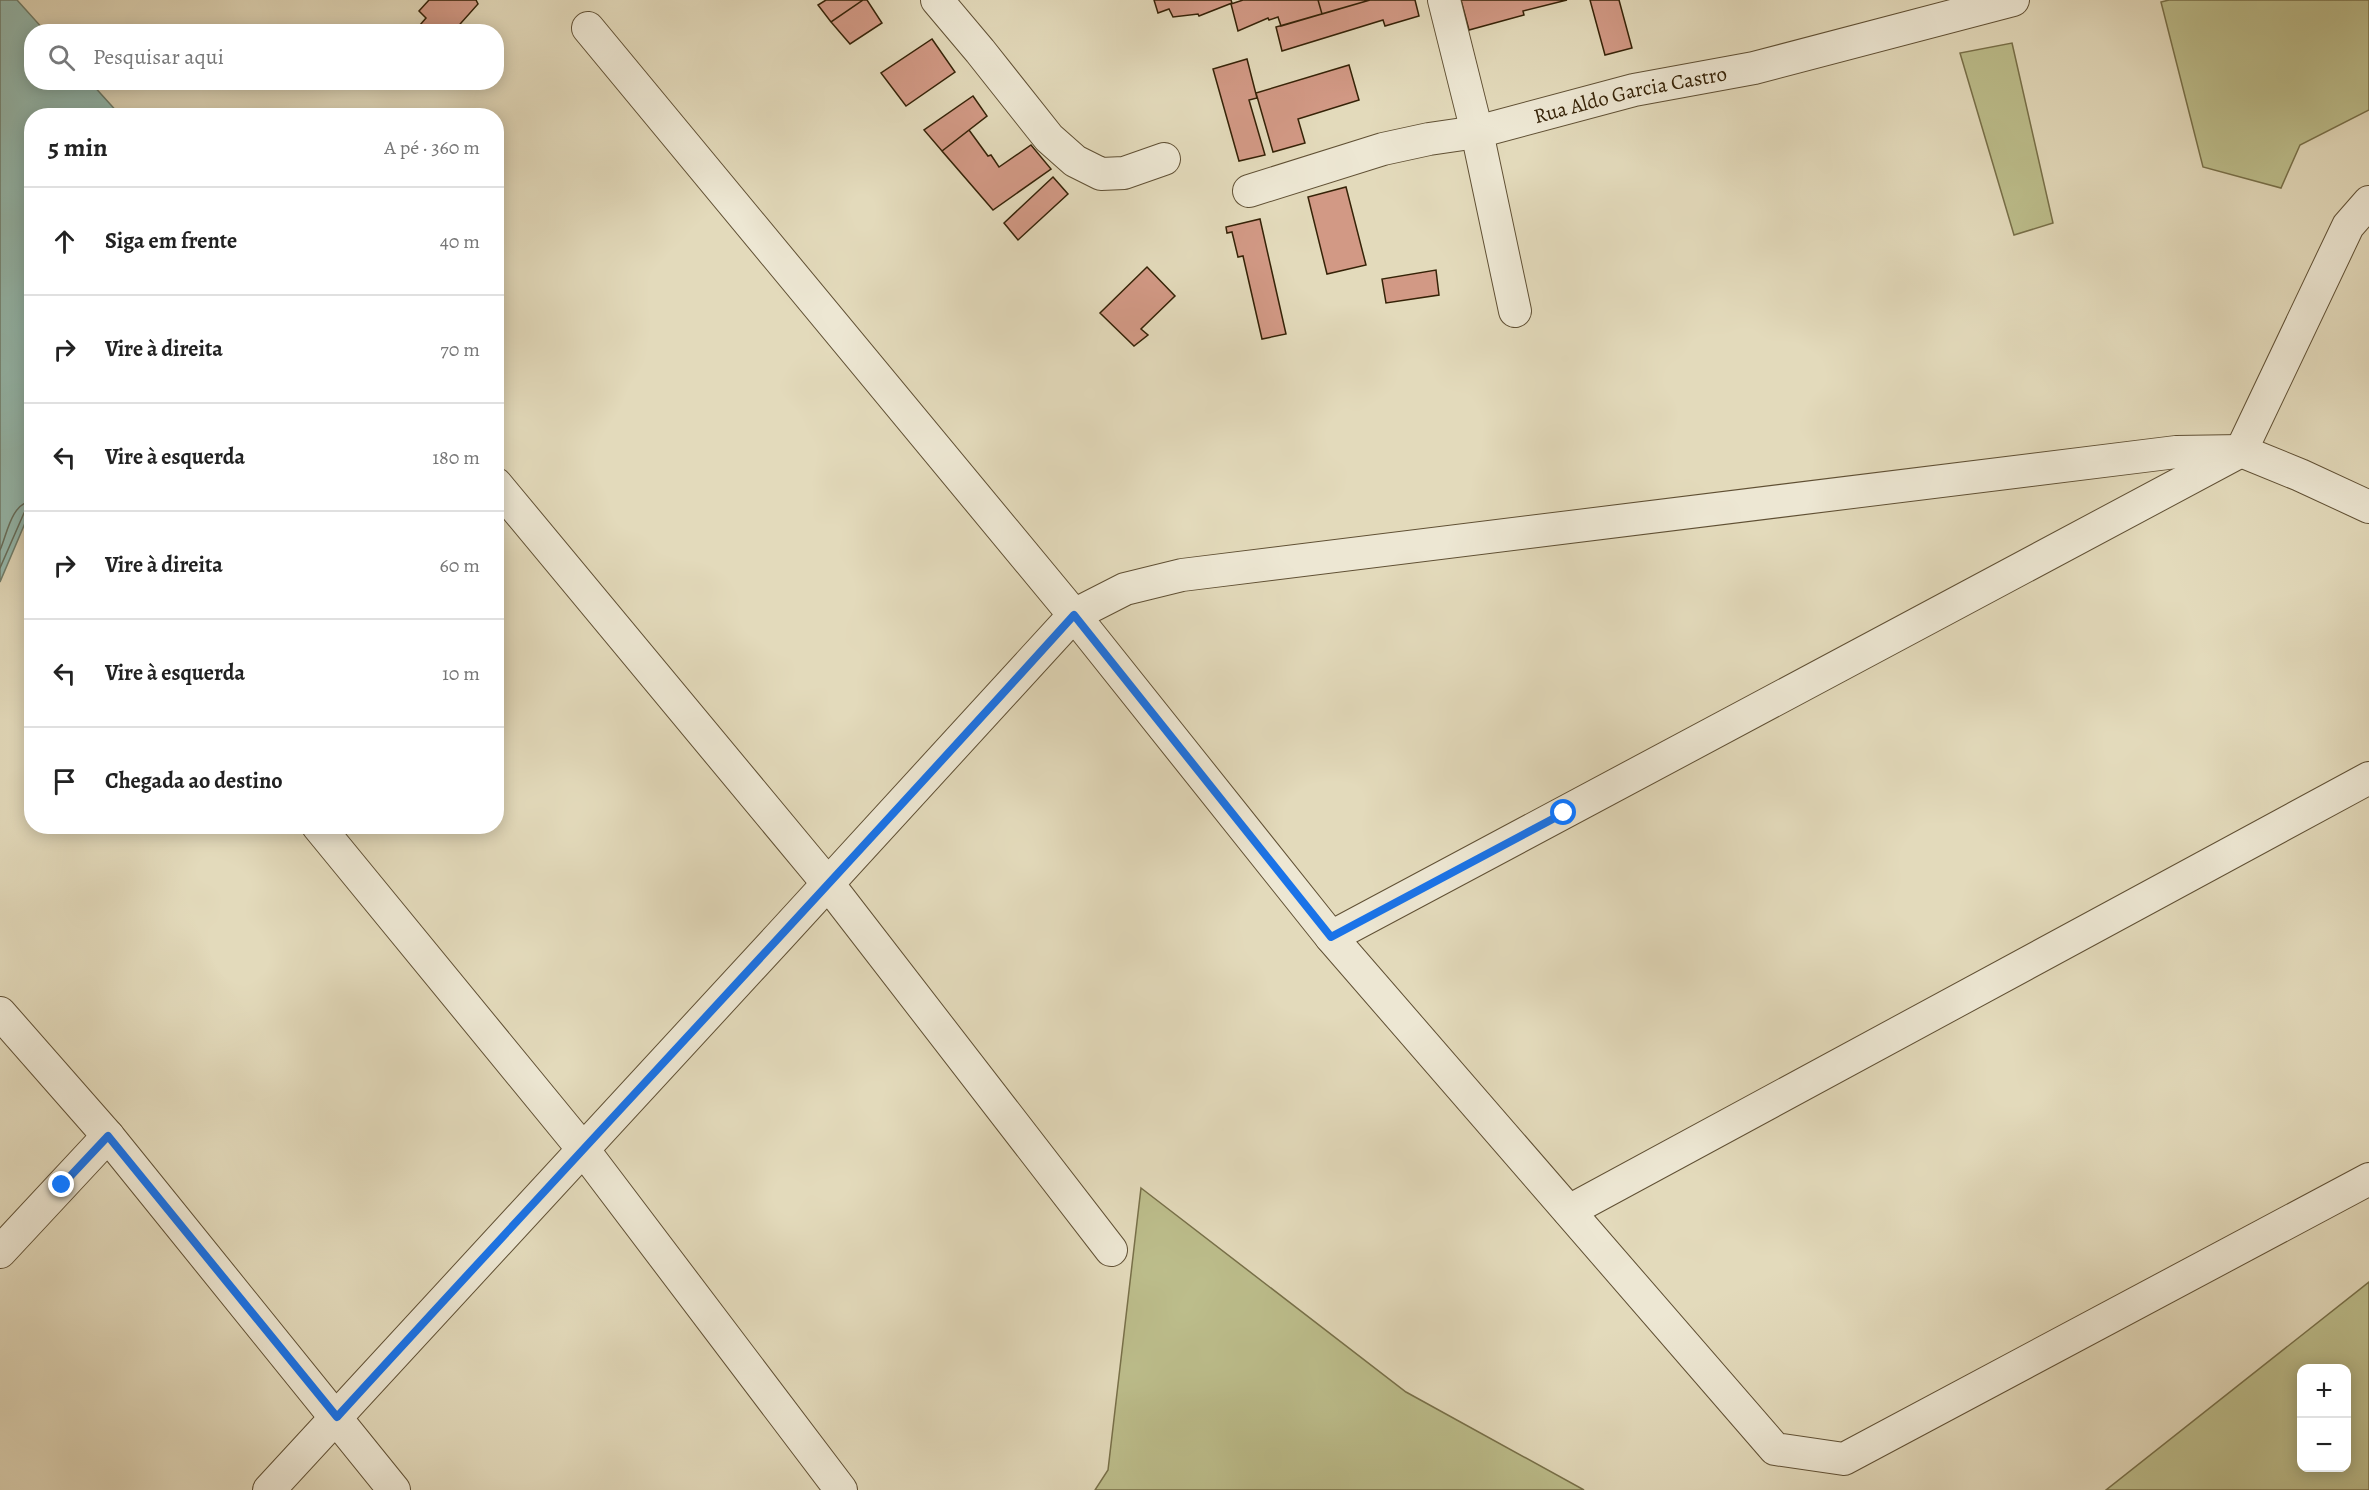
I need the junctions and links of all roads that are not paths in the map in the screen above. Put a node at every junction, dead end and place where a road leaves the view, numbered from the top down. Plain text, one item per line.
1 (937, 0) edge
2 (1444, 0) edge
3 (2013, 0) edge
4 (588, 28) dead end
5 (1477, 132) junction
6 (1164, 159) dead end
7 (1249, 191) dead end
8 (2369, 202) edge
9 (1515, 311) dead end
10 (2241, 451) junction
11 (504, 494) edge
12 (2369, 507) edge
13 (1074, 615) junction
14 (2369, 778) edge
15 (325, 834) edge
16 (829, 885) junction
17 (1331, 937) junction
18 (0, 1013) edge
19 (108, 1136) junction
20 (582, 1148) junction
21 (2369, 1179) edge
22 (1569, 1211) junction
23 (1111, 1250) dead end
24 (0, 1252) edge
25 (337, 1417) junction
26 (269, 1490) edge
27 (394, 1490) edge
28 (841, 1490) edge

1 - 6 street
2 - 5 street
3 - 5 street, Rua Aldo Garcia Castro
4 - 13 street
5 - 7 street, Rua Aldo Garcia Castro
5 - 9 street
8 - 10 street
10 - 12 street
10 - 13 street
10 - 17 street
11 - 16 street
13 - 16 street
13 - 17 street
14 - 22 street
15 - 20 street
16 - 20 street
16 - 23 street
17 - 22 street
18 - 19 street
19 - 24 street
19 - 25 street
20 - 25 street
20 - 28 street
21 - 22 street
25 - 26 street
25 - 27 street

